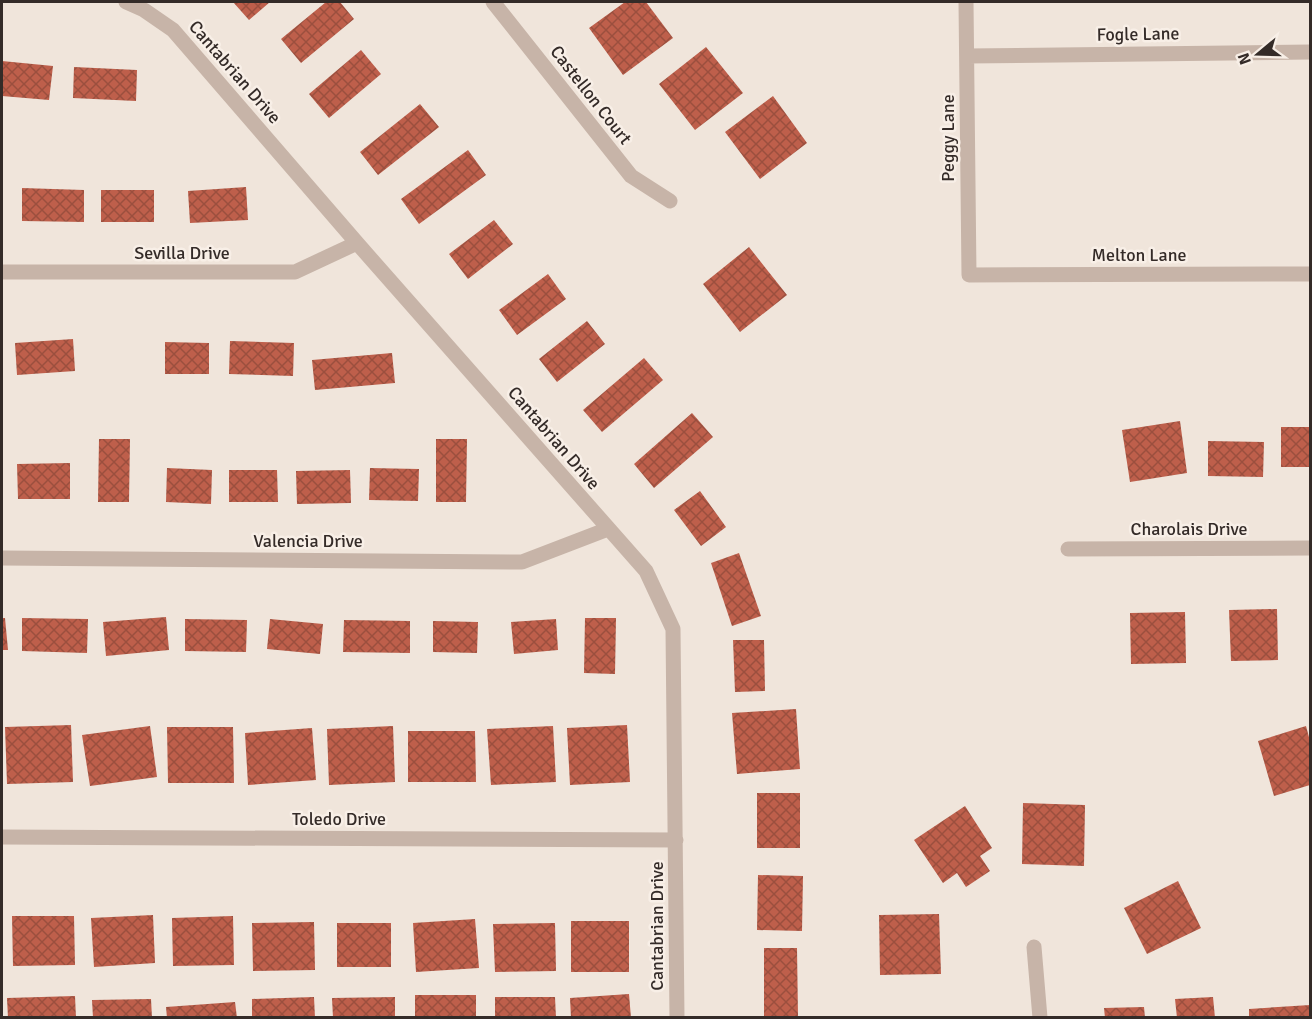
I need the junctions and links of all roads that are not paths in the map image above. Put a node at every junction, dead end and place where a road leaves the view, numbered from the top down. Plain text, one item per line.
1 (126, 2) edge
2 (493, 2) edge
3 (966, 2) edge
4 (1311, 52) edge
5 (967, 56) junction
6 (670, 201) dead end
7 (357, 243) junction
8 (2, 272) edge
9 (1311, 274) edge
10 (969, 275) joint
11 (608, 529) junction
12 (1311, 548) edge
13 (1068, 549) dead end
14 (2, 558) edge
15 (2, 837) edge
16 (676, 840) junction
17 (1034, 946) dead end
18 (676, 1017) edge
19 (1040, 1017) edge

1 - 7 street, Cantabrian Drive
2 - 6 street, Castellon Court
3 - 5 street, Peggy Lane
4 - 5 street, Fogle Lane
5 - 10 street, Peggy Lane
7 - 8 street, Sevilla Drive
7 - 11 street, Cantabrian Drive
9 - 10 street, Melton Lane
11 - 14 street, Valencia Drive
11 - 16 street, Cantabrian Drive
12 - 13 street, Charolais Drive
15 - 16 street, Toledo Drive
16 - 18 street, Cantabrian Drive
17 - 19 street

